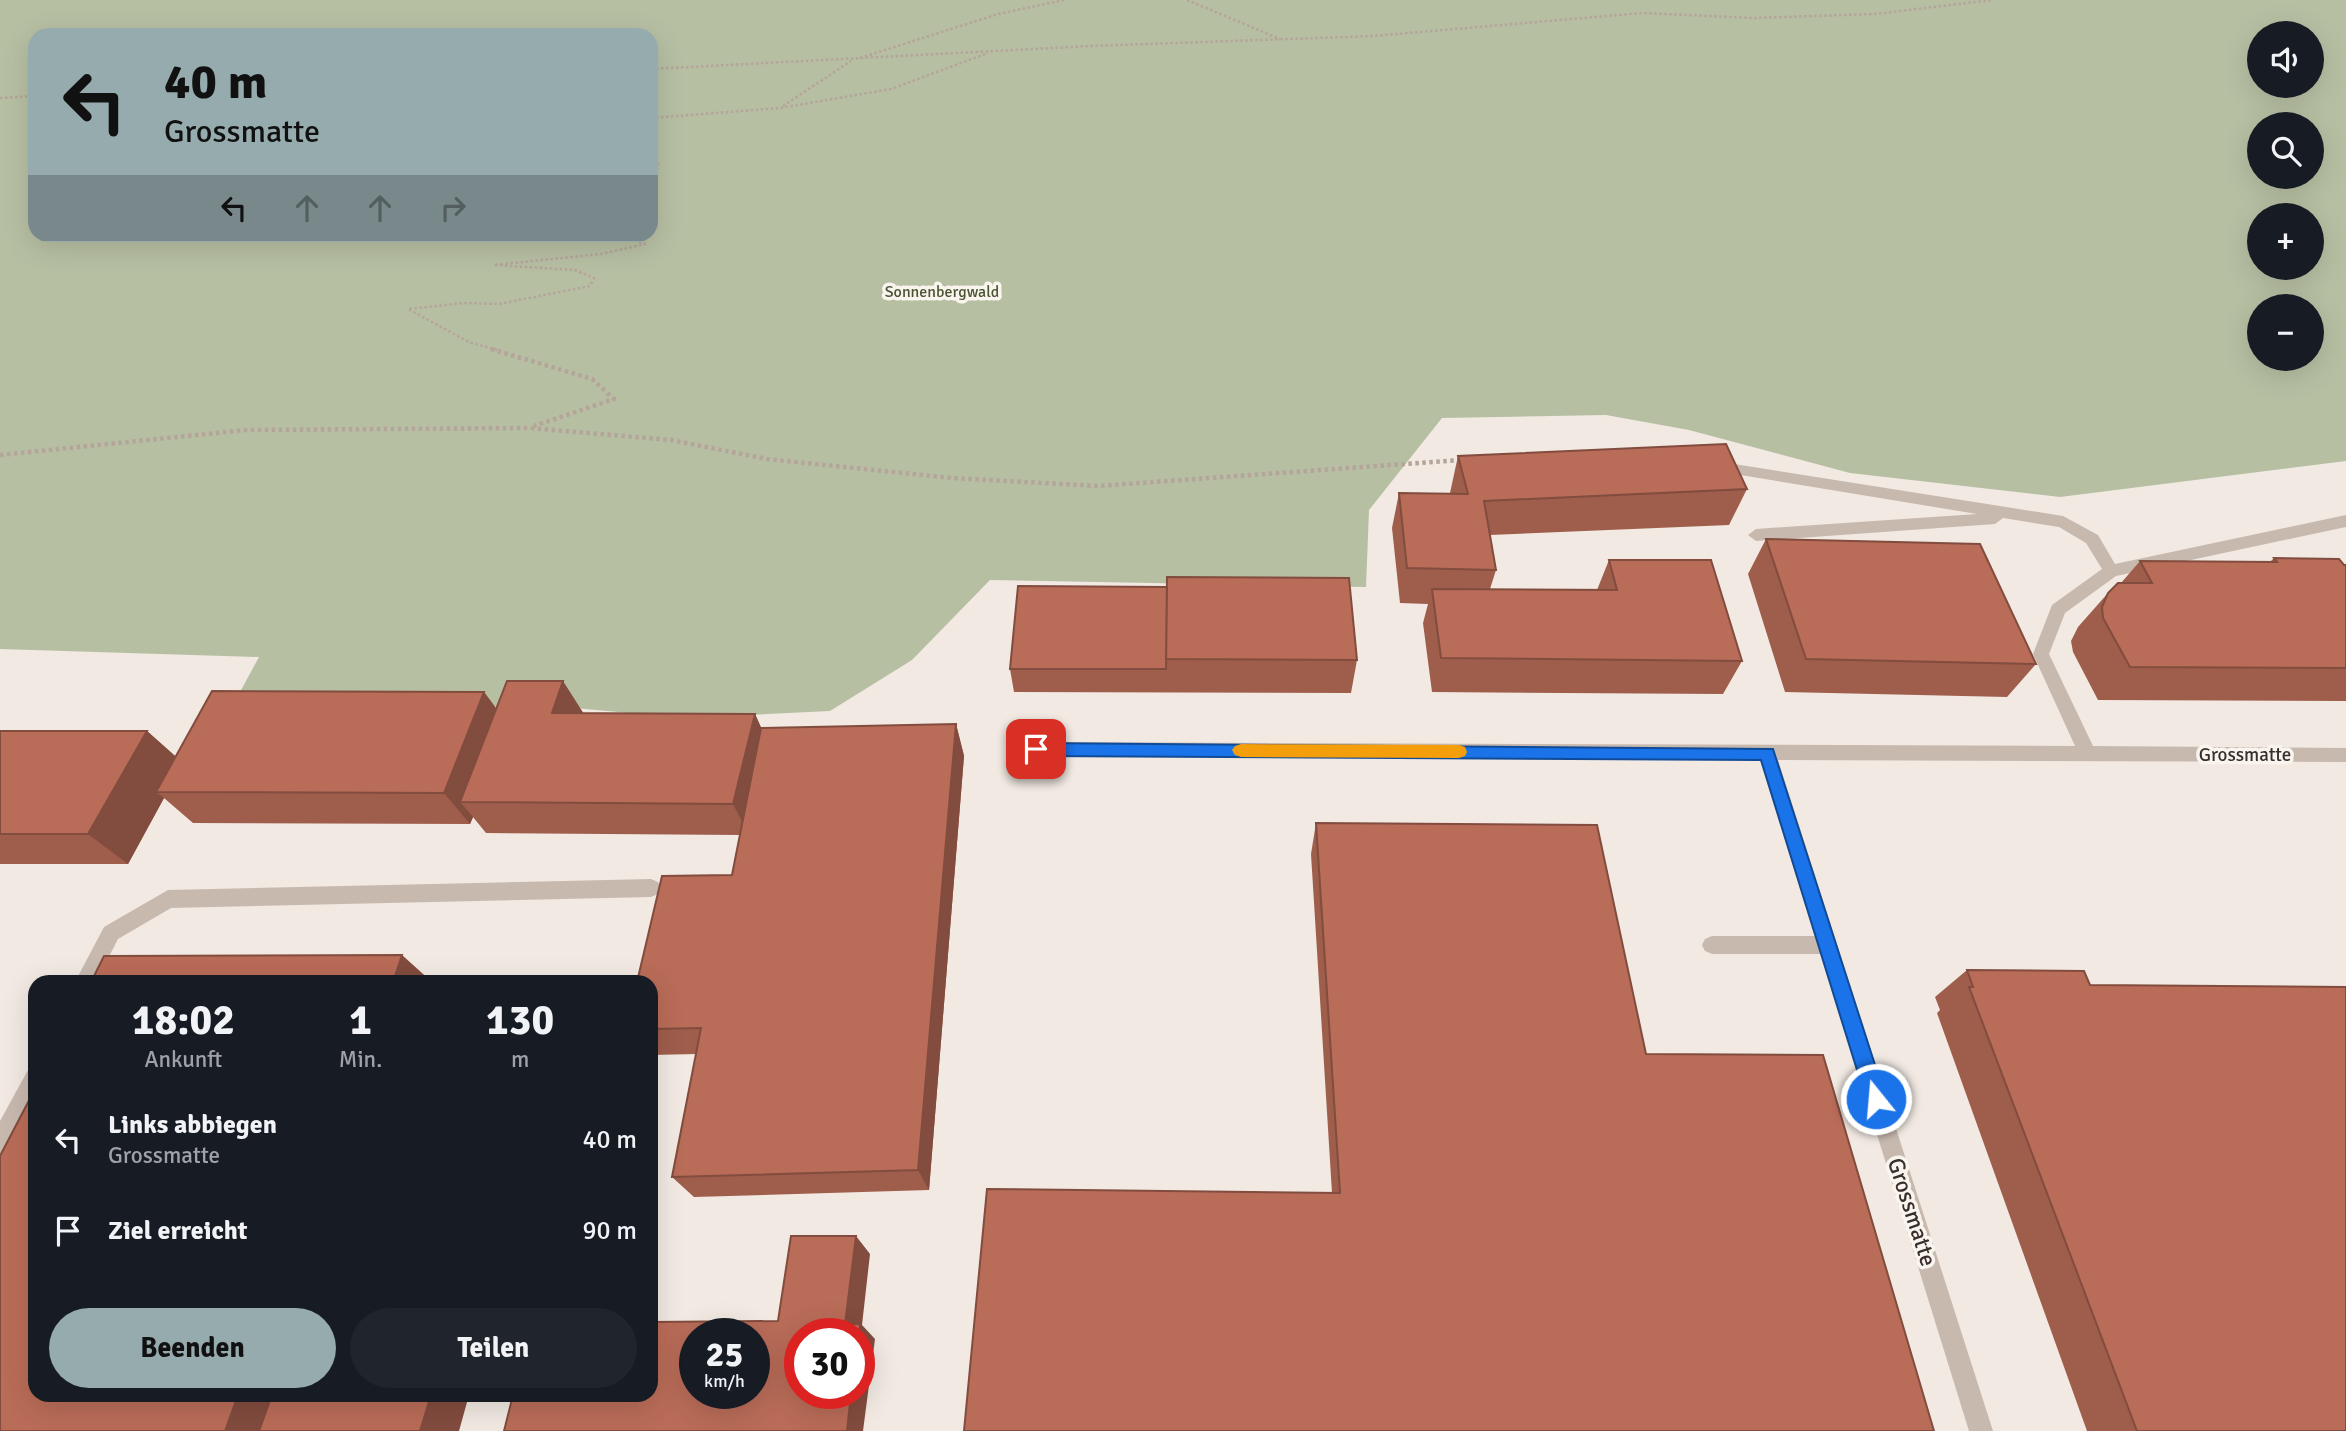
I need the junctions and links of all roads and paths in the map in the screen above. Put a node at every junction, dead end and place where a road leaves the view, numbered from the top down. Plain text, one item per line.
1 (1064, 0) edge
2 (1187, 0) edge
3 (1992, 0) edge
4 (1281, 39) junction
5 (992, 52) junction
6 (852, 60) junction
7 (658, 69) edge
8 (28, 97) edge
9 (0, 99) edge
10 (780, 108) junction
11 (658, 117) edge
12 (639, 242) edge
13 (530, 428) junction
14 (0, 455) edge
15 (1472, 459) edge
16 (1693, 463) edge
17 (2026, 516) junction
18 (2346, 521) edge
19 (1756, 535) dead end
20 (2111, 571) junction
21 (1036, 749) dead end
22 (1767, 753) junction
23 (2088, 755) junction
24 (2346, 755) edge
25 (651, 888) dead end
26 (1712, 945) dead end
27 (1828, 946) junction
28 (89, 975) edge
29 (28, 1090) edge
30 (0, 1143) edge
31 (1981, 1431) edge

1 - 6 path
2 - 4 path
3 - 4 path
4 - 5 path
5 - 6 path
5 - 10 path
6 - 7 path
6 - 10 path
8 - 9 path
10 - 11 path
12 - 13 path
13 - 14 path
13 - 15 path
16 - 17 street
17 - 19 street
17 - 20 street
18 - 20 street
20 - 23 street
21 - 22 street, Grossmatte
22 - 23 street, Grossmatte
22 - 27 street, Grossmatte
23 - 24 street, Grossmatte
25 - 28 street
26 - 27 street
27 - 31 street, Grossmatte
29 - 30 street

